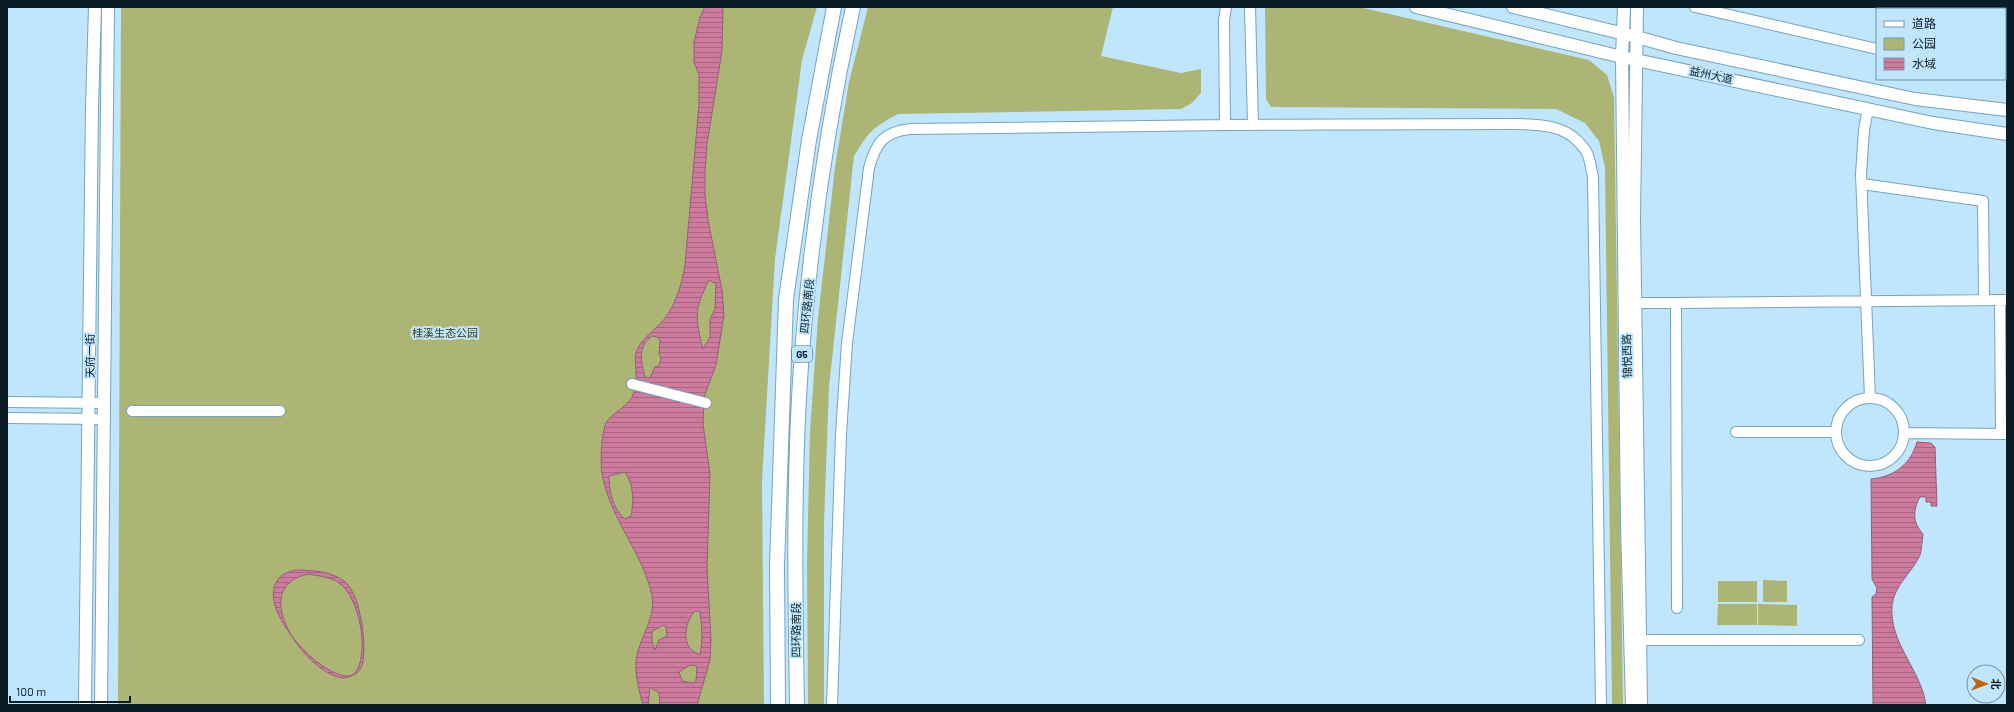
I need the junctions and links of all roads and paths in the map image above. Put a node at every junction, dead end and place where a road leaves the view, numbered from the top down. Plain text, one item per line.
1 (94, 7) edge
2 (108, 7) edge
3 (834, 7) edge
4 (853, 7) edge
5 (1226, 7) edge
6 (1250, 7) edge
7 (1416, 7) edge
8 (1513, 7) edge
9 (1624, 7) edge
10 (1637, 7) edge
11 (1695, 7) edge
12 (1623, 33) junction
13 (1637, 37) junction
14 (1876, 49) edge
15 (1622, 57) junction
16 (1637, 60) junction
17 (1868, 109) junction
18 (2007, 110) edge
19 (1226, 125) junction
20 (1253, 125) junction
21 (2007, 134) edge
22 (1862, 184) junction
23 (1984, 299) junction
24 (1865, 300) junction
25 (2004, 300) edge
26 (1635, 303) junction
27 (1676, 303) junction
28 (632, 384) dead end
29 (1870, 398) junction
30 (7, 402) edge
31 (89, 402) junction
32 (104, 403) junction
33 (706, 403) dead end
34 (132, 411) dead end
35 (280, 411) dead end
36 (7, 418) edge
37 (89, 418) junction
38 (104, 419) junction
39 (1736, 432) dead end
40 (1836, 432) junction
41 (1904, 433) junction
42 (2004, 434) edge
43 (1677, 608) dead end
44 (1640, 640) junction
45 (1859, 640) dead end
46 (85, 705) edge
47 (101, 705) edge
48 (778, 705) edge
49 (797, 705) edge
50 (832, 705) edge
51 (1601, 705) edge
52 (1632, 705) edge
53 (1641, 705) edge

1 - 31 main road, 天府一街
2 - 32 main road, 天府一街
3 - 48 highway, 四环路南段 / G5
4 - 49 highway, 四环路南段 / G5
5 - 19 street
6 - 20 street
7 - 15 main road, 益州大道
8 - 12 main road, 益州大道
9 - 12 main road, 锦悦西路
10 - 13 main road, 锦悦西路
11 - 14 street
12 - 13 main road, 益州大道
12 - 15 main road, 锦悦西路
13 - 16 main road, 锦悦西路
13 - 18 main road, 益州大道
15 - 16 main road, 益州大道
15 - 52 main road, 锦悦西路
16 - 17 main road, 益州大道
16 - 26 main road, 锦悦西路
17 - 21 main road, 益州大道
17 - 22 street
19 - 20 street
19 - 50 street
20 - 51 street
22 - 23 street
22 - 24 street
23 - 24 street
23 - 25 street
24 - 27 street
24 - 29 street
25 - 42 street
26 - 27 street
26 - 44 main road, 锦悦西路
27 - 43 street
28 - 33 street
29 - 40 street
29 - 41 street
30 - 31 street
31 - 32 street
31 - 37 main road, 天府一街
32 - 38 main road, 天府一街
34 - 35 street
36 - 37 street
37 - 38 street
37 - 46 main road, 天府一街
38 - 47 main road, 天府一街
39 - 40 street
40 - 41 street
41 - 42 street
44 - 45 street
44 - 53 main road, 锦悦西路

